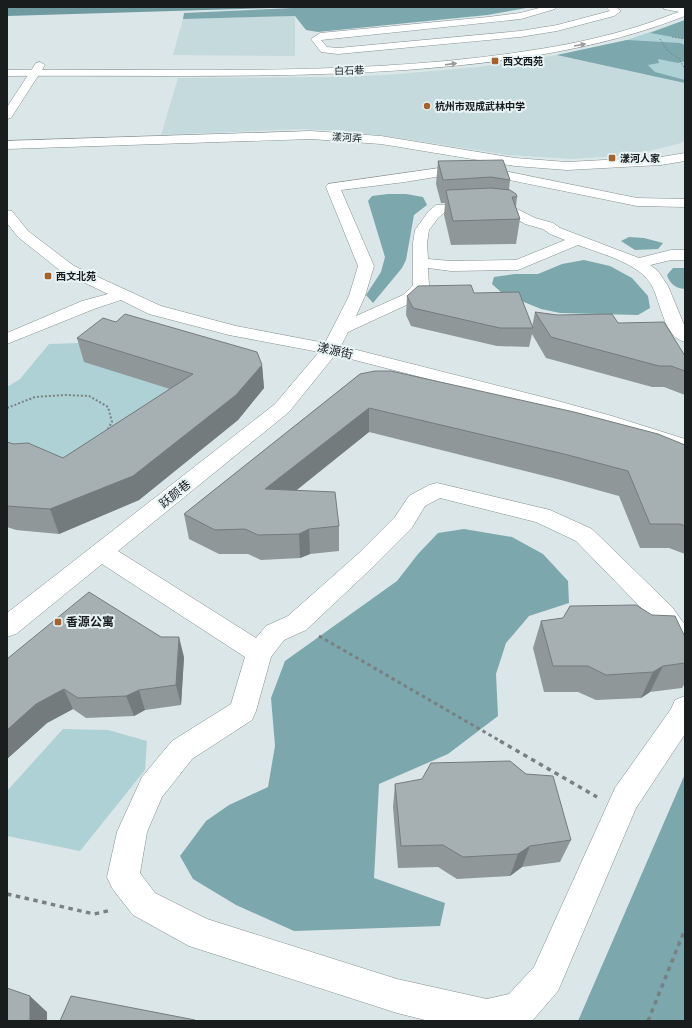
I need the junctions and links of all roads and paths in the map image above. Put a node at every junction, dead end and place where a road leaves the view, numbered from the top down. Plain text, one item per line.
1 (552, 7) edge
2 (610, 7) edge
3 (665, 8) edge
4 (685, 10) edge
5 (685, 13) edge
6 (520, 16) junction
7 (638, 20) dead end
8 (557, 28) junction
9 (572, 33) dead end
10 (660, 38) dead end
11 (7, 66) edge
12 (37, 68) junction
13 (685, 69) edge
14 (7, 73) edge
15 (7, 116) edge
16 (7, 145) edge
17 (452, 151) junction
18 (685, 157) edge
19 (471, 168) junction
20 (684, 204) edge
21 (7, 214) edge
22 (578, 240) junction
23 (685, 255) edge
24 (638, 263) junction
25 (420, 264) junction
26 (122, 295) junction
27 (685, 299) edge
28 (666, 300) junction
29 (342, 328) junction
30 (674, 328) edge
31 (7, 339) edge
32 (331, 349) junction
33 (7, 408) edge
34 (105, 434) edge
35 (685, 446) edge
36 (102, 552) junction
37 (297, 623) junction
38 (7, 627) edge
39 (685, 644) edge
40 (259, 653) junction
41 (685, 708) edge
42 (619, 810) junction
43 (7, 894) edge
44 (144, 904) junction
45 (685, 929) edge
46 (648, 1021) edge

1 - 6 street
2 - 8 street
3 - 4 street
12 -> 5 street, 白石巷
6 - 8 street
6 - 8 street
7 - 12 street, 白石巷
8 - 9 street
10 - 13 path
11 - 12 street, 白石巷
12 - 14 street, 白石巷
12 - 15 street
16 - 17 street, 漾河弄
17 - 18 street, 漾河弄
17 - 19 street
19 - 20 street
19 - 29 street, 跃颜巷
21 - 26 street, 漾源街
22 - 24 street
22 - 25 street
22 - 25 street
23 - 24 street
24 - 28 street
25 - 29 street
26 - 31 street
26 - 32 street, 漾源街
27 - 28 street
28 - 30 street
29 - 32 street, 跃颜巷
32 - 35 street, 漾源街
32 - 36 street, 跃颜巷
33 - 34 path
36 - 38 street, 跃颜巷
36 - 40 street
37 - 39 street
37 - 40 street
37 - 42 path
40 - 44 street
41 - 42 street
42 - 44 street
43 - 44 path
45 - 46 path

